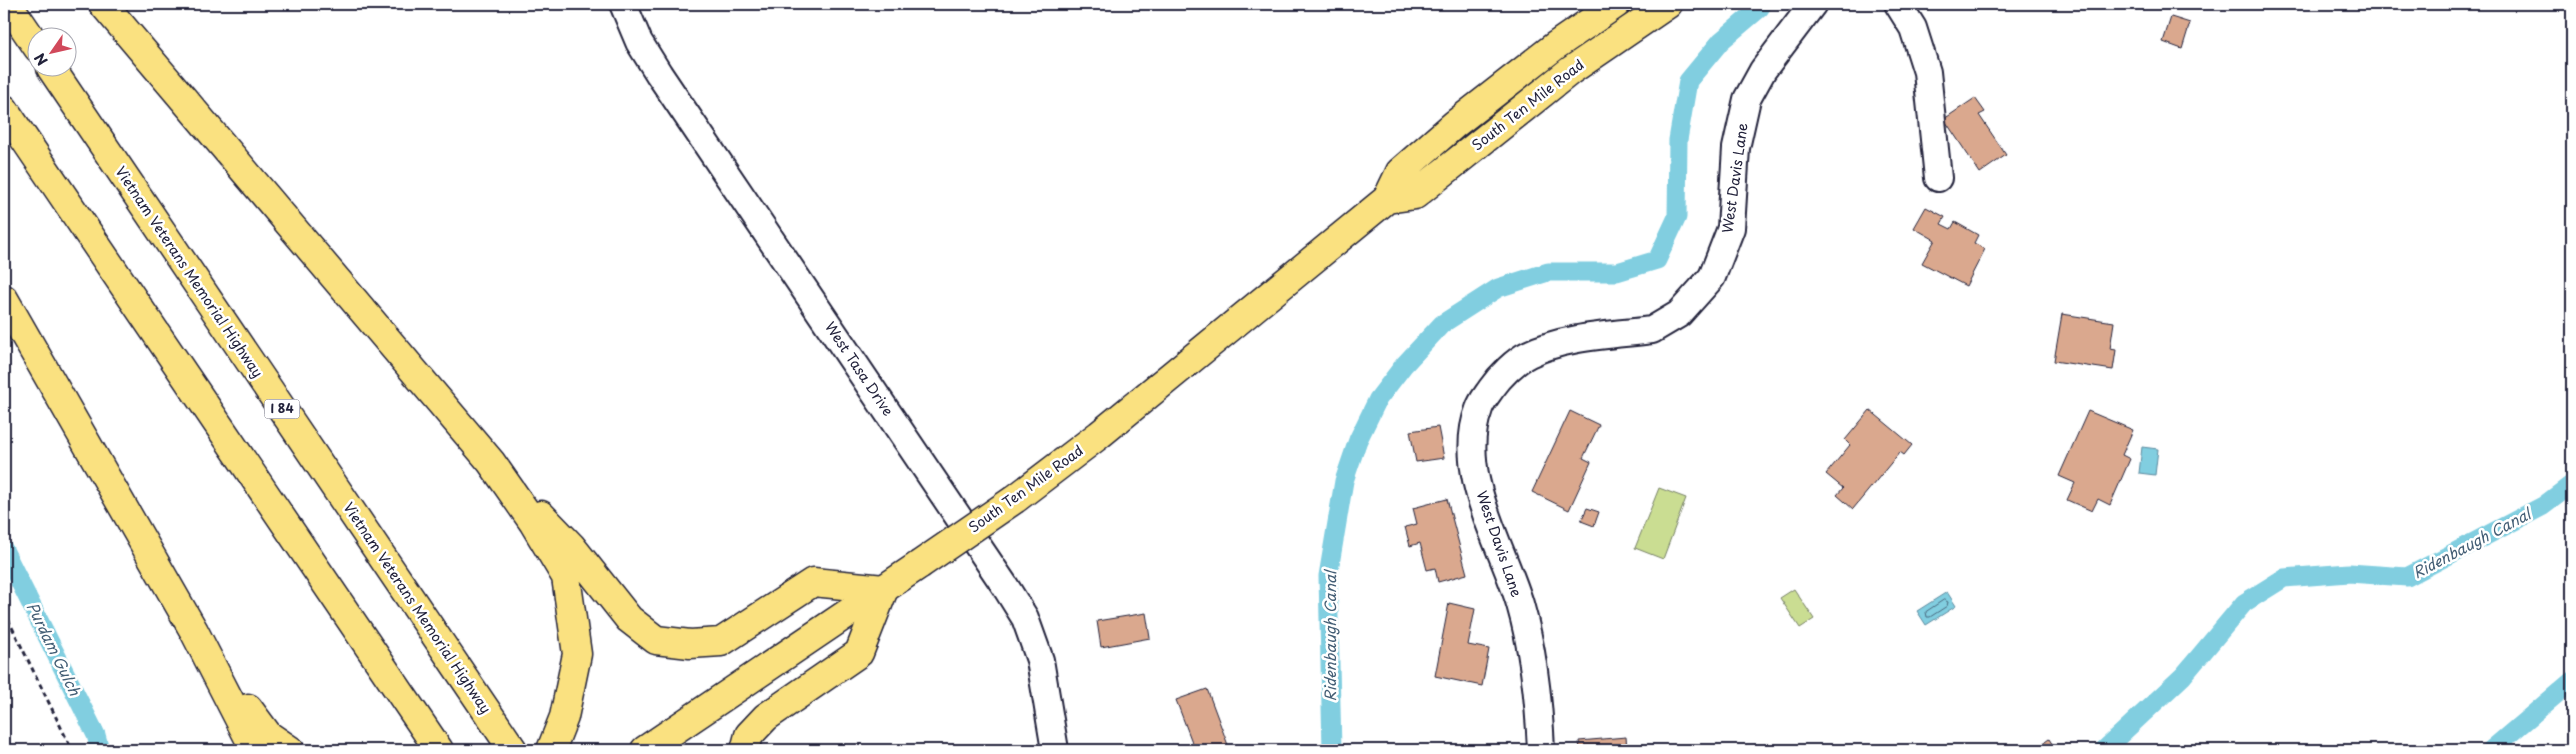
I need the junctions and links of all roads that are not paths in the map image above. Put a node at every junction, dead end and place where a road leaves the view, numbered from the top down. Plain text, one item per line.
1 (8, 4) edge
2 (103, 4) edge
3 (623, 4) edge
4 (1616, 4) edge
5 (1668, 4) edge
6 (1813, 4) edge
7 (1898, 4) edge
8 (28, 33) edge
9 (58, 78) edge
10 (4, 109) edge
11 (1938, 178) dead end
12 (1387, 199) junction
13 (4, 299) edge
14 (491, 462) junction
15 (884, 589) junction
16 (194, 631) junction
17 (256, 750) edge
18 (290, 750) edge
19 (438, 750) edge
20 (513, 750) edge
21 (551, 750) edge
22 (644, 750) edge
23 (745, 750) edge
24 (1055, 750) edge
25 (1541, 750) edge

1 - 8 main road
2 - 14 main road
3 - 24 street, West Tasa Drive
4 - 12 main road, South Ten Mile Road
5 - 12 main road, South Ten Mile Road
6 - 25 street, West Davis Lane
7 - 11 street
9 - 20 main road, Vietnam Veterans Memorial Highway / I 84
10 - 19 main road
12 - 15 main road, South Ten Mile Road, bridge
13 - 16 main road
14 - 15 main road
14 - 21 main road
15 - 22 main road, South Ten Mile Road
15 - 23 main road
16 - 17 main road
16 - 18 main road

